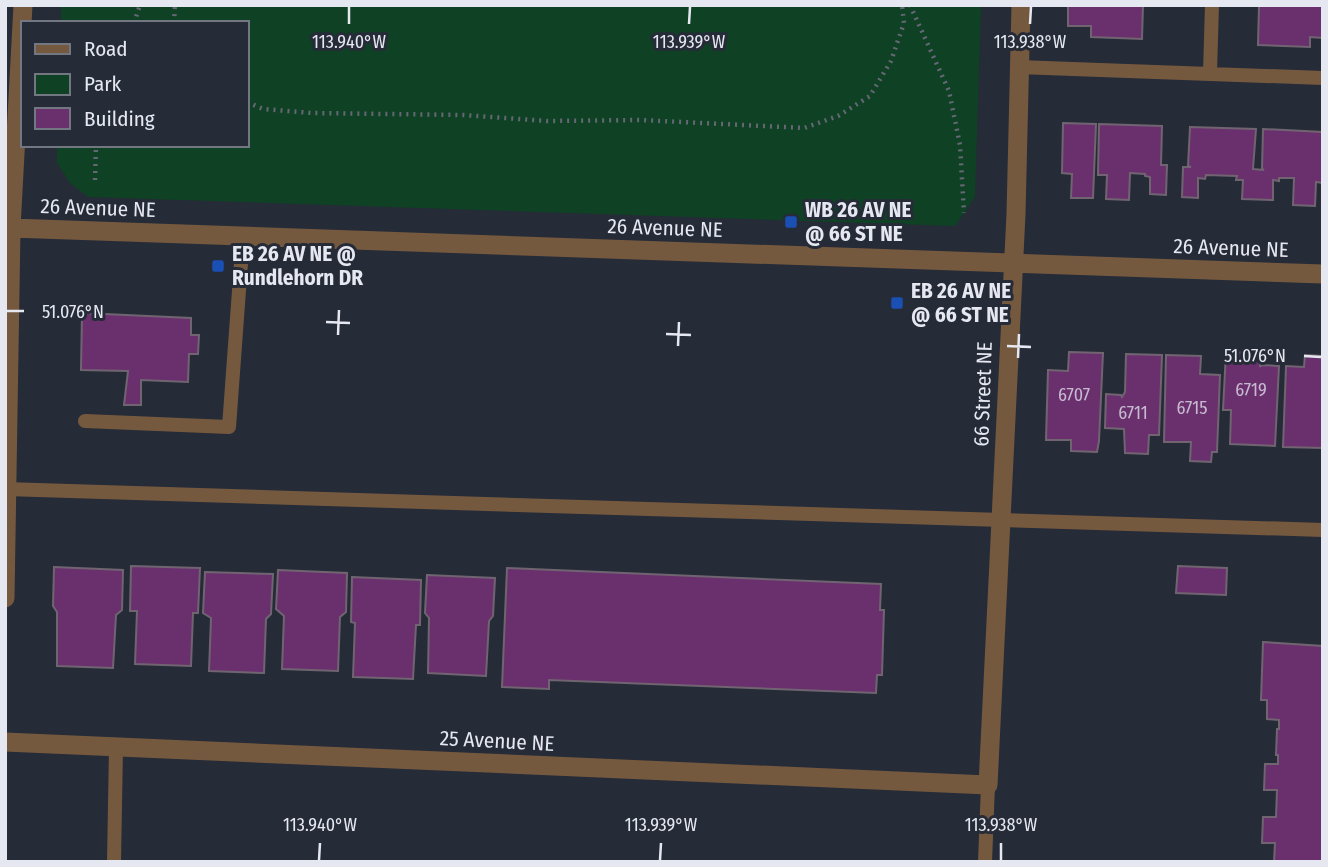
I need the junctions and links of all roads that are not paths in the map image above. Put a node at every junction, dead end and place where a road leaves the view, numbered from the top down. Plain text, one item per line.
1 (1021, 5) edge
2 (1212, 5) edge
3 (21, 35) edge
4 (1018, 67) junction
5 (1210, 72) junction
6 (1323, 78) edge
7 (8, 228) edge
8 (243, 236) junction
9 (1012, 263) junction
10 (1323, 274) edge
11 (85, 421) dead end
12 (7, 489) edge
13 (1000, 521) junction
14 (1323, 530) edge
15 (5, 598) edge
16 (5, 742) edge
17 (116, 747) junction
18 (988, 785) junction
19 (114, 862) edge
20 (985, 862) edge

1 - 4 street, 66 Street NE
2 - 5 lane
3 - 7 street
4 - 5 lane
4 - 9 street, 66 Street NE
5 - 6 lane
7 - 8 street, 26 Avenue NE
7 - 12 street
8 - 9 street, 26 Avenue NE
8 - 11 lane
9 - 10 street, 26 Avenue NE
9 - 13 street, 66 Street NE
12 - 13 lane
12 - 15 street
13 - 14 lane
13 - 18 street, 66 Street NE
16 - 17 street, 25 Avenue NE
17 - 18 street, 25 Avenue NE
17 - 19 lane
18 - 20 lane

